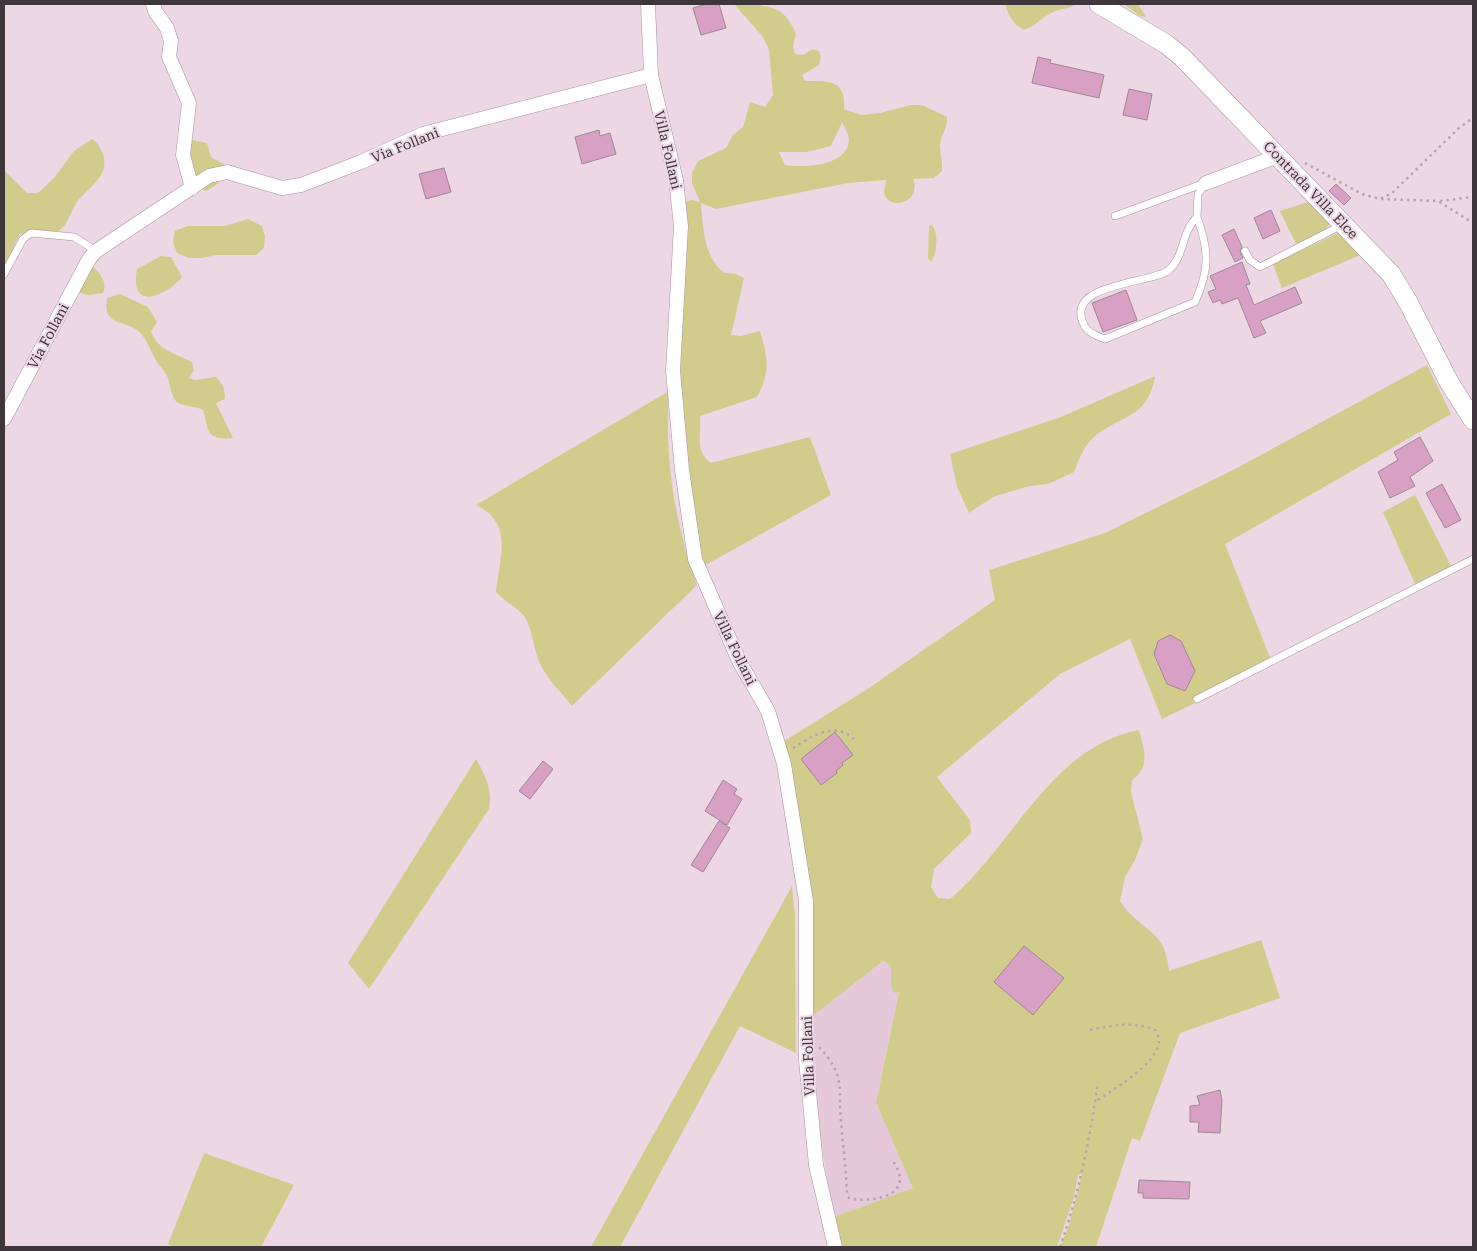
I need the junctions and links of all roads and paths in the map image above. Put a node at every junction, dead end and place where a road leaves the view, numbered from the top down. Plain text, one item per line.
1 (153, 4) edge
2 (648, 4) edge
3 (1099, 4) edge
4 (651, 75) junction
5 (1473, 118) edge
6 (1281, 159) junction
7 (1206, 183) junction
8 (192, 188) junction
9 (1473, 197) edge
10 (1380, 199) junction
11 (1438, 201) junction
12 (1115, 216) dead end
13 (1197, 217) junction
14 (1473, 223) edge
15 (1344, 224) junction
16 (96, 251) junction
17 (1245, 251) dead end
18 (4, 274) edge
19 (4, 419) edge
20 (1473, 420) edge
21 (1473, 559) edge
22 (1197, 699) dead end
23 (854, 739) dead end
24 (781, 756) junction
25 (1090, 1030) dead end
26 (806, 1042) junction
27 (1098, 1082) dead end
28 (1095, 1102) junction
29 (893, 1161) dead end
30 (835, 1247) edge
31 (1060, 1247) edge

1 - 8 street
2 - 4 street, Villa Follani
3 - 6 main road, Contrada Villa Elce
4 - 8 street, Via Follani
4 - 24 street, Villa Follani
5 - 10 path
6 - 7 street
6 - 10 path
6 - 15 main road, Contrada Villa Elce
7 - 12 lane
7 - 13 lane
8 - 16 street, Via Follani
9 - 11 path
10 - 11 path
11 - 14 path
13 - 13 lane
15 - 17 lane
15 - 20 main road, Contrada Villa Elce
16 - 18 lane
16 - 19 street, Via Follani
21 - 22 lane
23 - 24 path
24 - 26 street, Villa Follani
25 - 28 path
26 - 29 path
26 - 30 street, Villa Follani
27 - 28 path
28 - 31 path

